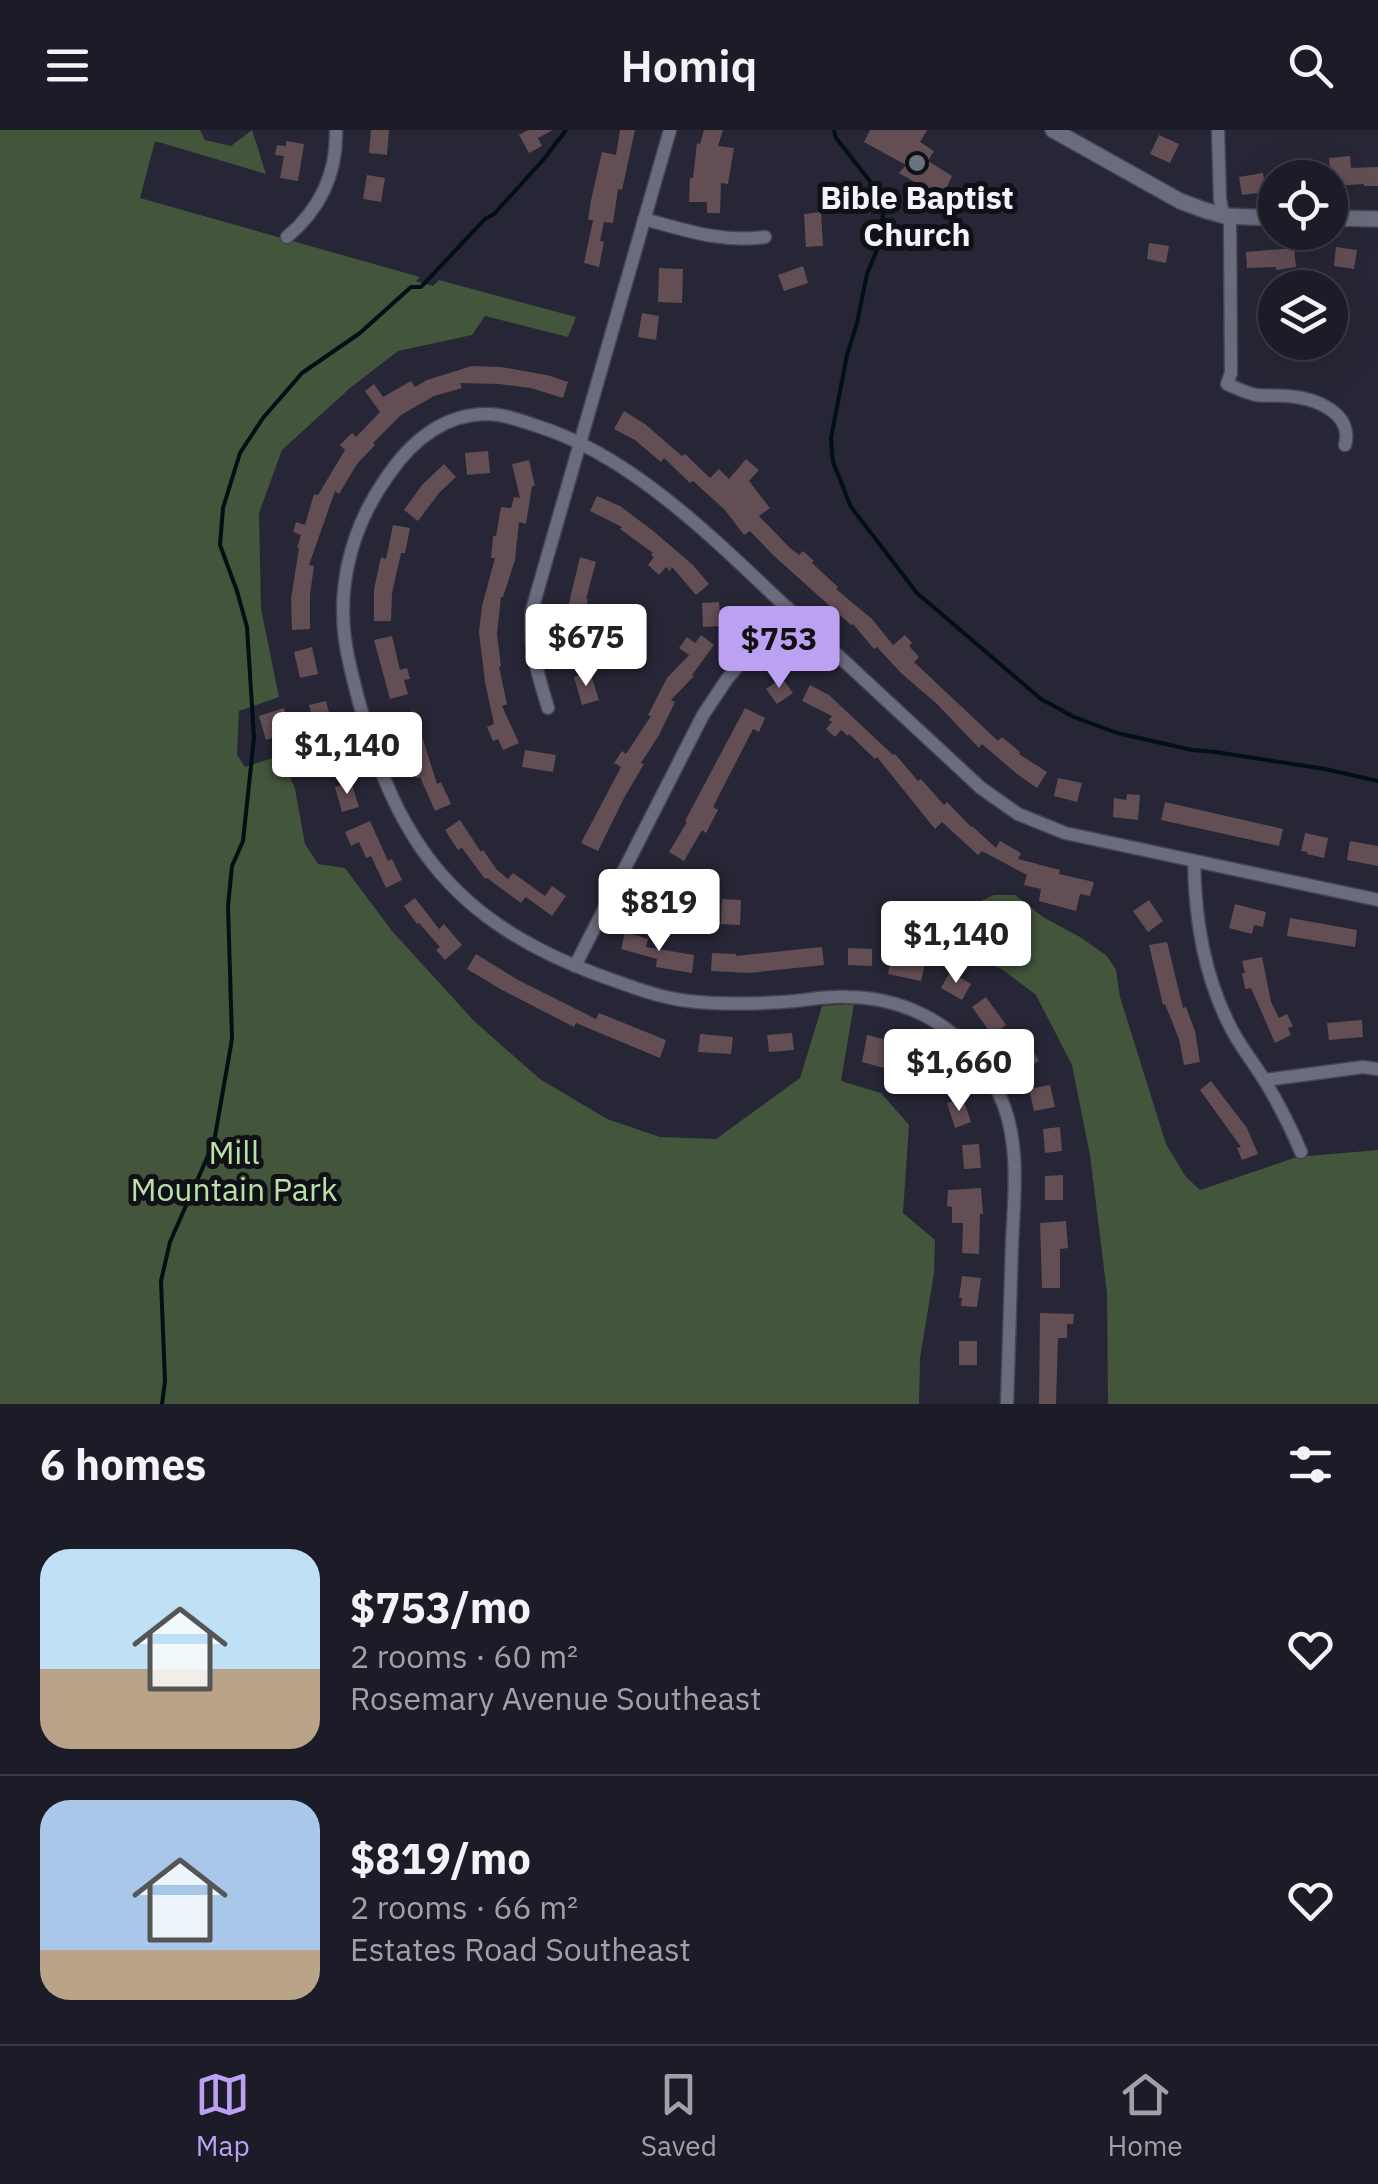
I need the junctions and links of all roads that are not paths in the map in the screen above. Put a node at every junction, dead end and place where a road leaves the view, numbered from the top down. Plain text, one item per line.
1 (336, 130) edge
2 (670, 130) edge
3 (1053, 130) edge
4 (1218, 130) edge
5 (1225, 216) junction
6 (1258, 217) edge
7 (1348, 218) edge
8 (644, 219) junction
9 (1378, 219) edge
10 (288, 237) dead end
11 (764, 237) dead end
12 (580, 444) junction
13 (1346, 445) dead end
14 (787, 607) junction
15 (548, 708) dead end
16 (1194, 861) junction
17 (1378, 900) edge
18 (575, 966) junction
19 (1378, 1069) edge
20 (1264, 1080) junction
21 (1300, 1152) dead end
22 (1007, 1404) edge

1 - 10 street
2 - 8 street
3 - 5 street
4 - 5 street
5 - 6 street
5 - 13 street
7 - 9 street
8 - 11 street
8 - 12 street
12 - 14 street
12 - 15 street
12 - 18 street
14 - 16 street
14 - 18 street
16 - 17 street
16 - 20 street
18 - 22 street
19 - 20 street
20 - 21 street

